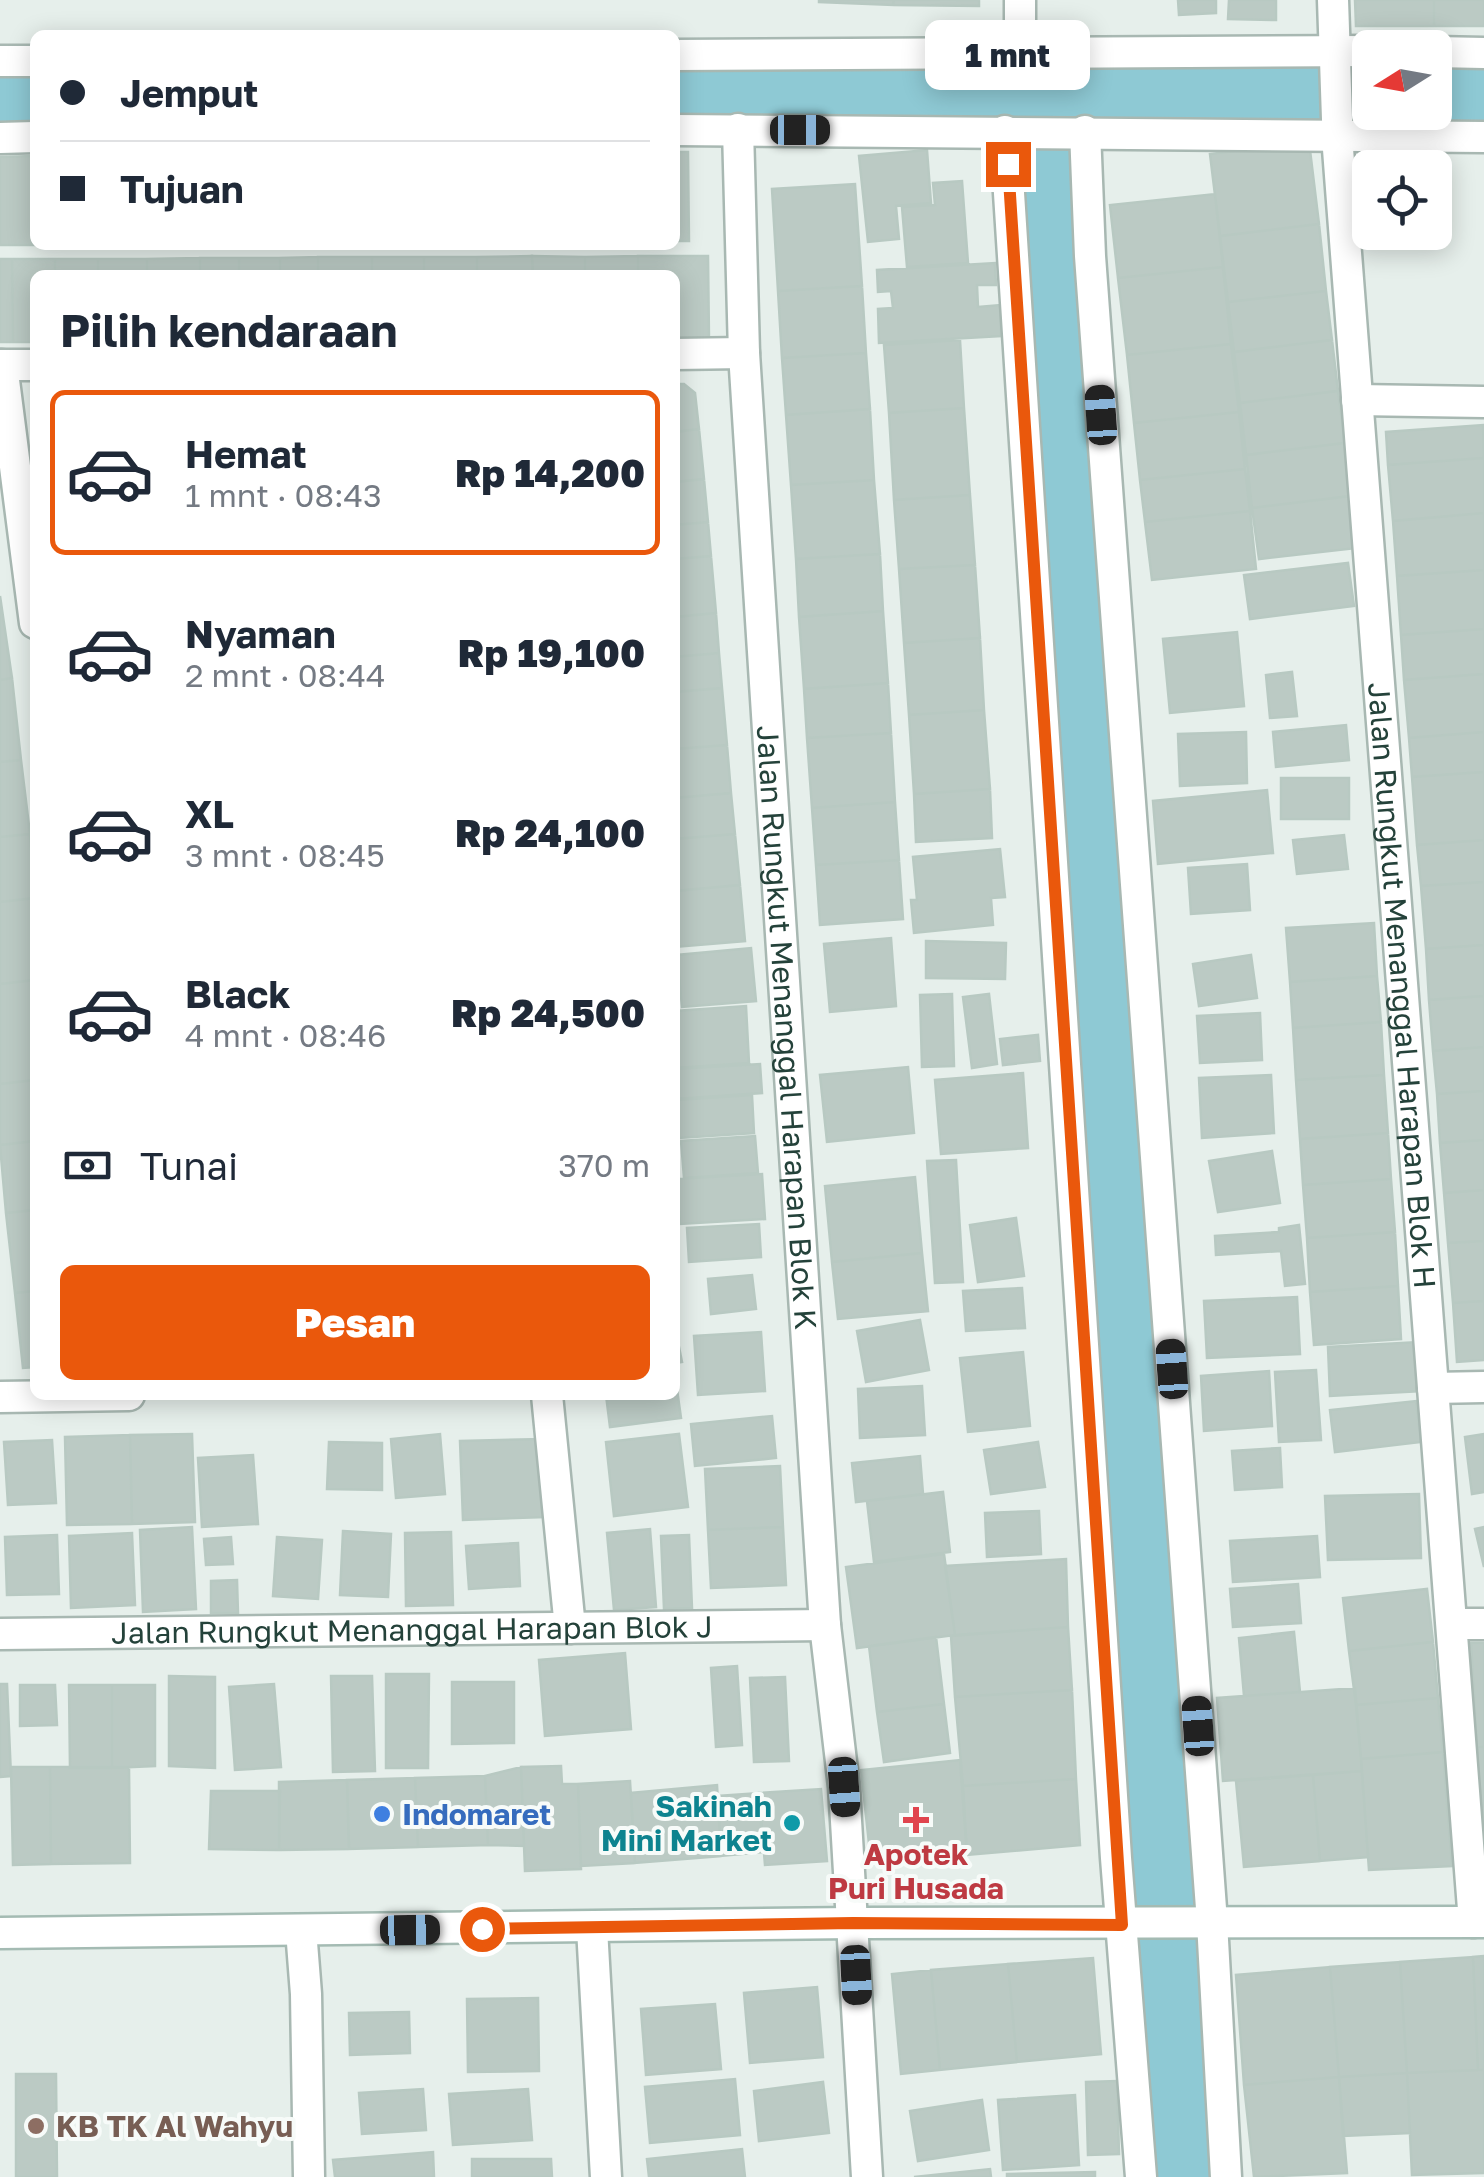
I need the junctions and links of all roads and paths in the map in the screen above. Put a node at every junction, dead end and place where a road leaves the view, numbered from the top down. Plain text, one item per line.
1 (1020, 0) edge
2 (1333, 0) edge
3 (1020, 52) junction
4 (1452, 53) edge
5 (1484, 54) edge
6 (680, 55) edge
7 (1352, 57) edge
8 (30, 60) edge
9 (0, 61) edge
10 (1335, 62) junction
11 (1337, 128) junction
12 (738, 129) junction
13 (680, 130) edge
14 (1014, 130) junction
15 (1076, 131) junction
16 (1484, 137) edge
17 (0, 138) edge
18 (30, 138) edge
19 (744, 353) junction
20 (680, 354) edge
21 (30, 365) edge
22 (1, 366) edge
23 (1357, 400) junction
24 (1484, 402) edge
25 (30, 584) edge
26 (1433, 1388) junction
27 (1484, 1388) edge
28 (0, 1397) edge
29 (30, 1397) edge
30 (547, 1400) edge
31 (1452, 1624) junction
32 (1484, 1624) edge
33 (825, 1625) junction
34 (570, 1628) junction
35 (0, 1634) edge
36 (1200, 1922) junction
37 (1479, 1922) edge
38 (853, 1923) junction
39 (1132, 1925) junction
40 (592, 1928) junction
41 (301, 1930) junction
42 (0, 1933) edge
43 (309, 2177) edge
44 (606, 2177) edge
45 (868, 2177) edge
46 (1141, 2177) edge
47 (1226, 2177) edge

1 - 3 street
2 - 10 street, Jalan Rungkut Menanggal Harapan Blok H
3 - 6 street
3 - 10 street
4 - 5 street
7 - 10 street
8 - 9 street
10 - 11 street, Jalan Rungkut Menanggal Harapan Blok H
11 - 15 street
11 - 16 street
11 - 23 street, Jalan Rungkut Menanggal Harapan Blok H
12 - 13 street
12 - 14 street
12 - 19 street, Jalan Rungkut Menanggal Harapan Blok K
14 - 15 street
14 - 39 street
15 - 36 street
17 - 18 street
19 - 20 street
19 - 33 street, Jalan Rungkut Menanggal Harapan Blok K
21 - 22 street
22 - 25 street
23 - 24 street
23 - 26 street, Jalan Rungkut Menanggal Harapan Blok H
26 - 27 street
26 - 31 street, Jalan Rungkut Menanggal Harapan Blok H
28 - 29 street
30 - 34 street
31 - 32 street
31 - 37 street, Jalan Rungkut Menanggal Harapan Blok H
33 - 34 street, Jalan Rungkut Menanggal Harapan Blok J
33 - 38 street, Jalan Rungkut Menanggal Harapan Blok K
34 - 35 street, Jalan Rungkut Menanggal Harapan Blok J
36 - 37 street
36 - 39 street
36 - 47 street
38 - 39 street
38 - 40 street
38 - 45 street, Jalan Rungkut Menanggal Harapan Blok K
39 - 46 street
40 - 41 street
40 - 44 street
41 - 42 street
41 - 43 street

